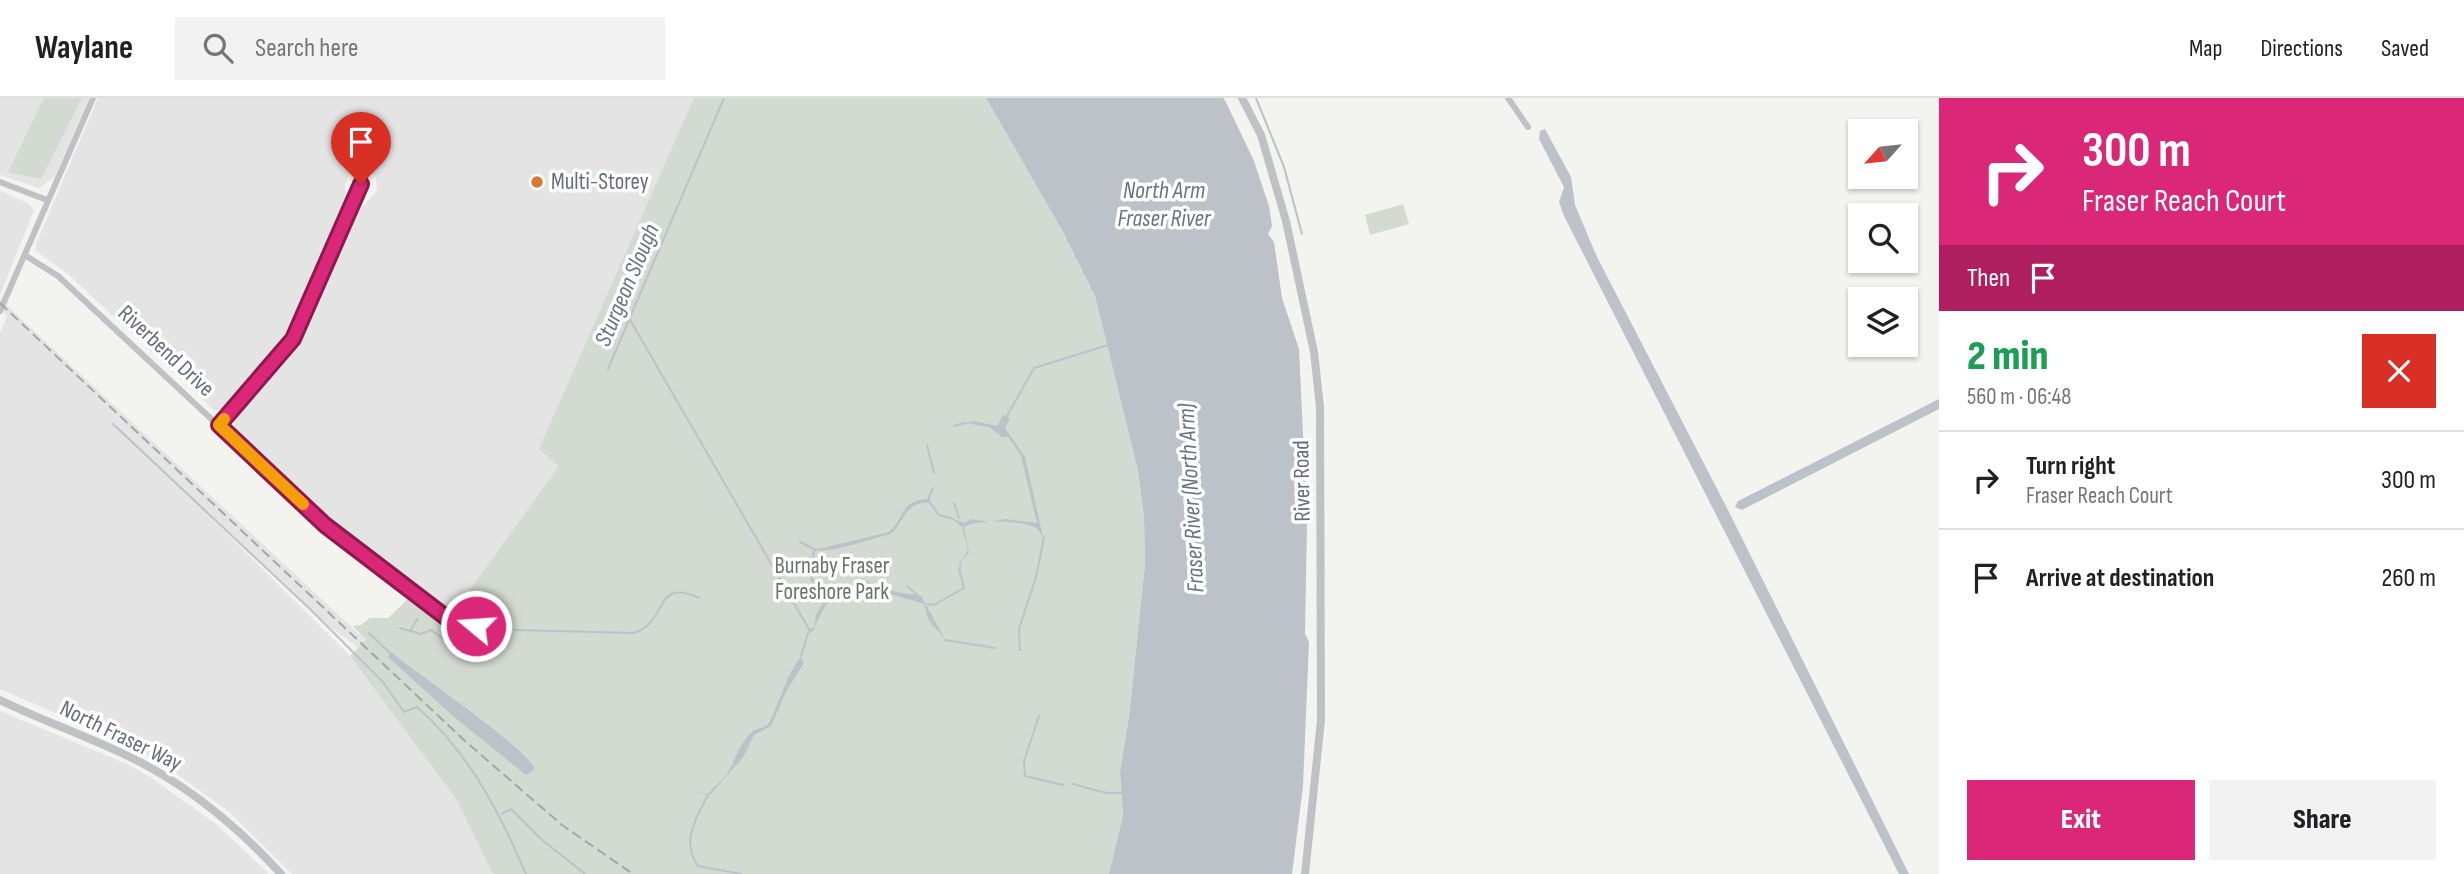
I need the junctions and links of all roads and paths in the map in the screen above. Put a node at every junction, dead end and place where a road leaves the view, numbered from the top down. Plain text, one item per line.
1 (93, 98) edge
2 (1242, 98) edge
3 (1508, 98) edge
4 (1528, 127) dead end
5 (0, 182) edge
6 (361, 184) dead end
7 (47, 201) junction
8 (26, 256) junction
9 (0, 311) edge
10 (219, 425) junction
11 (476, 626) dead end
12 (0, 700) edge
13 (281, 874) edge
14 (1305, 874) edge

1 - 7 street
2 - 14 street, River Road
3 - 4 street
5 - 7 street
6 - 10 street
7 - 8 street
8 - 9 street
8 - 10 street, Riverbend Drive
10 - 11 street, Riverbend Drive
12 - 13 street, North Fraser Way

